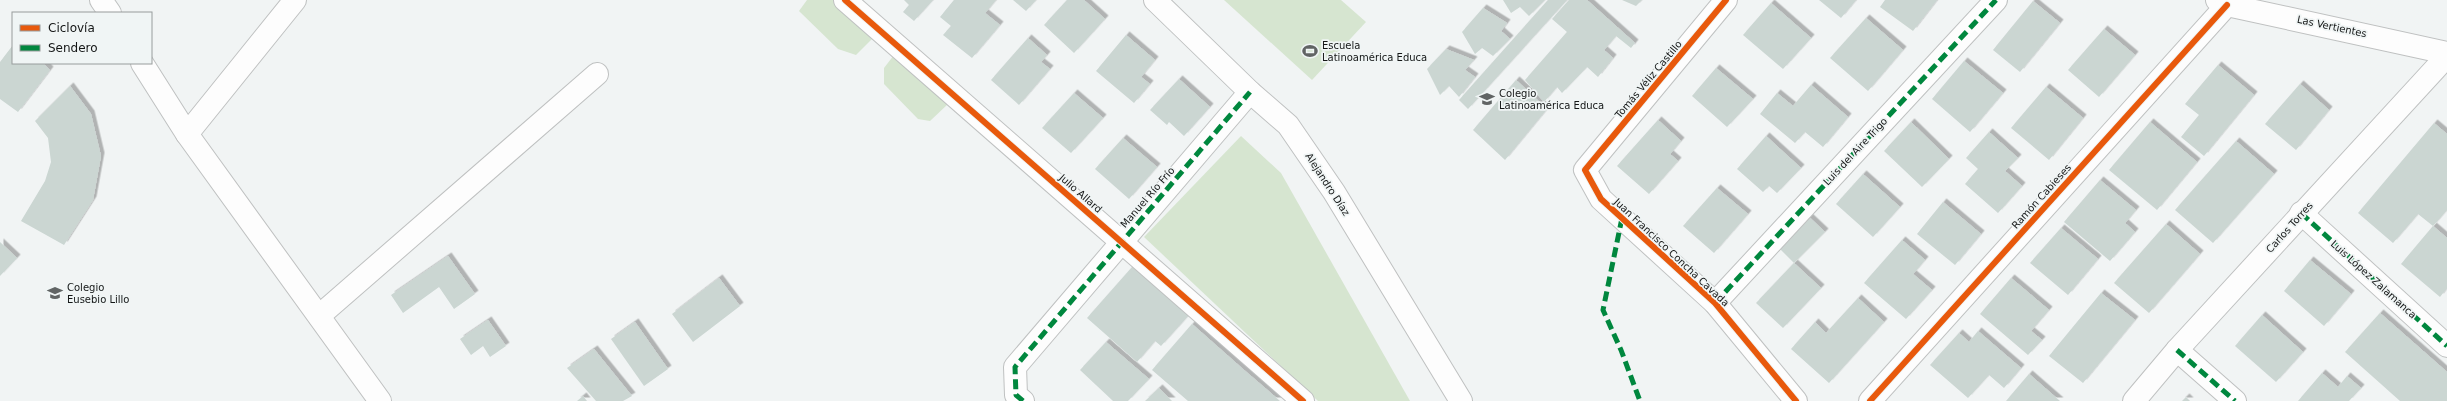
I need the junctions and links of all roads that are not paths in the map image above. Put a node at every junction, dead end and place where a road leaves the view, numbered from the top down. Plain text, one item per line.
1 (101, 0) edge
2 (295, 0) edge
3 (845, 0) edge
4 (1155, 0) edge
5 (1726, 0) edge
6 (1996, 0) edge
7 (2222, 2) edge
8 (109, 12) edge
9 (2447, 53) edge
10 (2447, 56) edge
11 (143, 64) edge
12 (597, 74) dead end
13 (1250, 92) junction
14 (187, 134) junction
15 (1585, 170) joint
16 (2301, 213) junction
17 (1122, 241) junction
18 (1715, 303) junction
19 (319, 316) junction
20 (2447, 346) edge
21 (2177, 350) junction
22 (1019, 398) edge
23 (380, 401) edge
24 (1303, 401) edge
25 (1461, 401) edge
26 (1796, 401) edge
27 (1870, 401) edge
28 (2134, 401) edge
29 (2235, 401) edge

1 - 8 street
2 - 14 street
3 - 17 street, Julio Allard
4 - 13 street, Alejandro Díaz
5 - 15 street, Tomás Véliz Castillo
6 - 18 street, Luis del Aire Trigo
7 - 9 street, Las Vertientes
7 - 27 street, Ramón Cabieses
10 - 16 street, Carlos Torres
11 - 14 street
12 - 19 street
13 - 17 street, Manuel Río Frío
13 - 25 street, Alejandro Díaz
14 - 19 street
15 - 18 street, Juan Francisco Concha Cavada
16 - 20 street, Luis López Zalamanca
16 - 21 street, Carlos Torres
17 - 22 street, Manuel Río Frío
17 - 24 street, Julio Allard
18 - 26 street, Juan Francisco Concha Cavada
19 - 23 street
21 - 28 street, Carlos Torres
21 - 29 street

